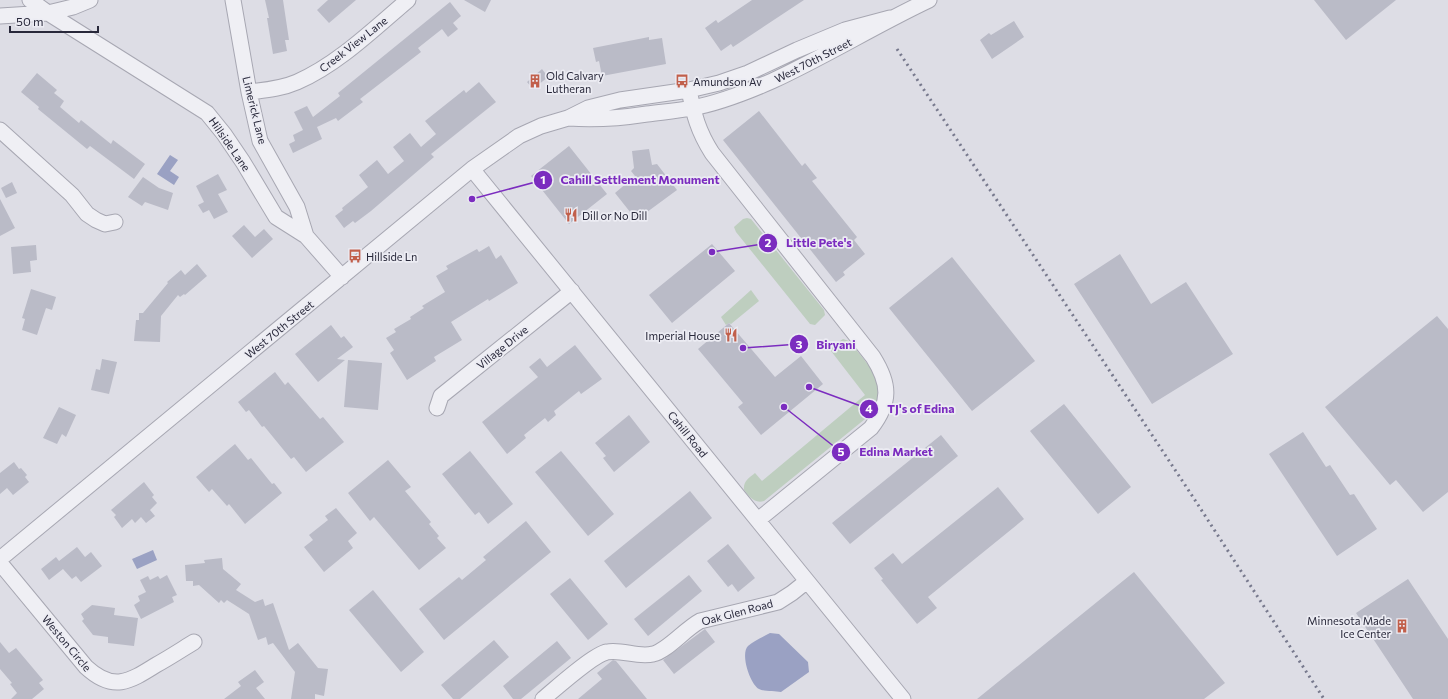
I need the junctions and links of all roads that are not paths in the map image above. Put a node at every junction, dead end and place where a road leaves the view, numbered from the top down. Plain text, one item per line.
1 (30, 0) edge
2 (90, 0) edge
3 (232, 0) edge
4 (408, 0) edge
5 (929, 0) edge
6 (48, 13) junction
7 (0, 16) edge
8 (890, 18) junction
9 (689, 90) junction
10 (249, 92) junction
11 (693, 108) junction
12 (568, 118) junction
13 (0, 130) edge
14 (472, 169) junction
15 (115, 222) dead end
16 (306, 236) junction
17 (342, 277) junction
18 (572, 291) junction
19 (437, 408) dead end
20 (758, 520) junction
21 (0, 558) edge
22 (0, 563) edge
23 (807, 581) junction
24 (194, 642) dead end
25 (543, 699) edge
26 (903, 699) edge

1 - 6 street, Hillside Lane
2 - 6 street
3 - 10 street, Limerick Lane
4 - 10 street, Creek View Lane
5 - 8 street, West 70th Street
6 - 7 street
6 - 16 street, Hillside Lane
8 - 9 street, West 70th Street
8 - 11 street, West 70th Street
9 - 11 street
9 - 12 street, West 70th Street
10 - 16 street, Limerick Lane
11 - 12 street, West 70th Street
11 - 20 street
12 - 14 street, West 70th Street
13 - 15 street
14 - 17 street, West 70th Street
14 - 18 street, Cahill Road
16 - 17 street, Hillside Lane
17 - 21 street, West 70th Street
18 - 19 street, Village Drive
18 - 20 street, Cahill Road
20 - 23 street, Cahill Road
22 - 24 street, Weston Circle
23 - 25 street, Oak Glen Road
23 - 26 street, Cahill Road

